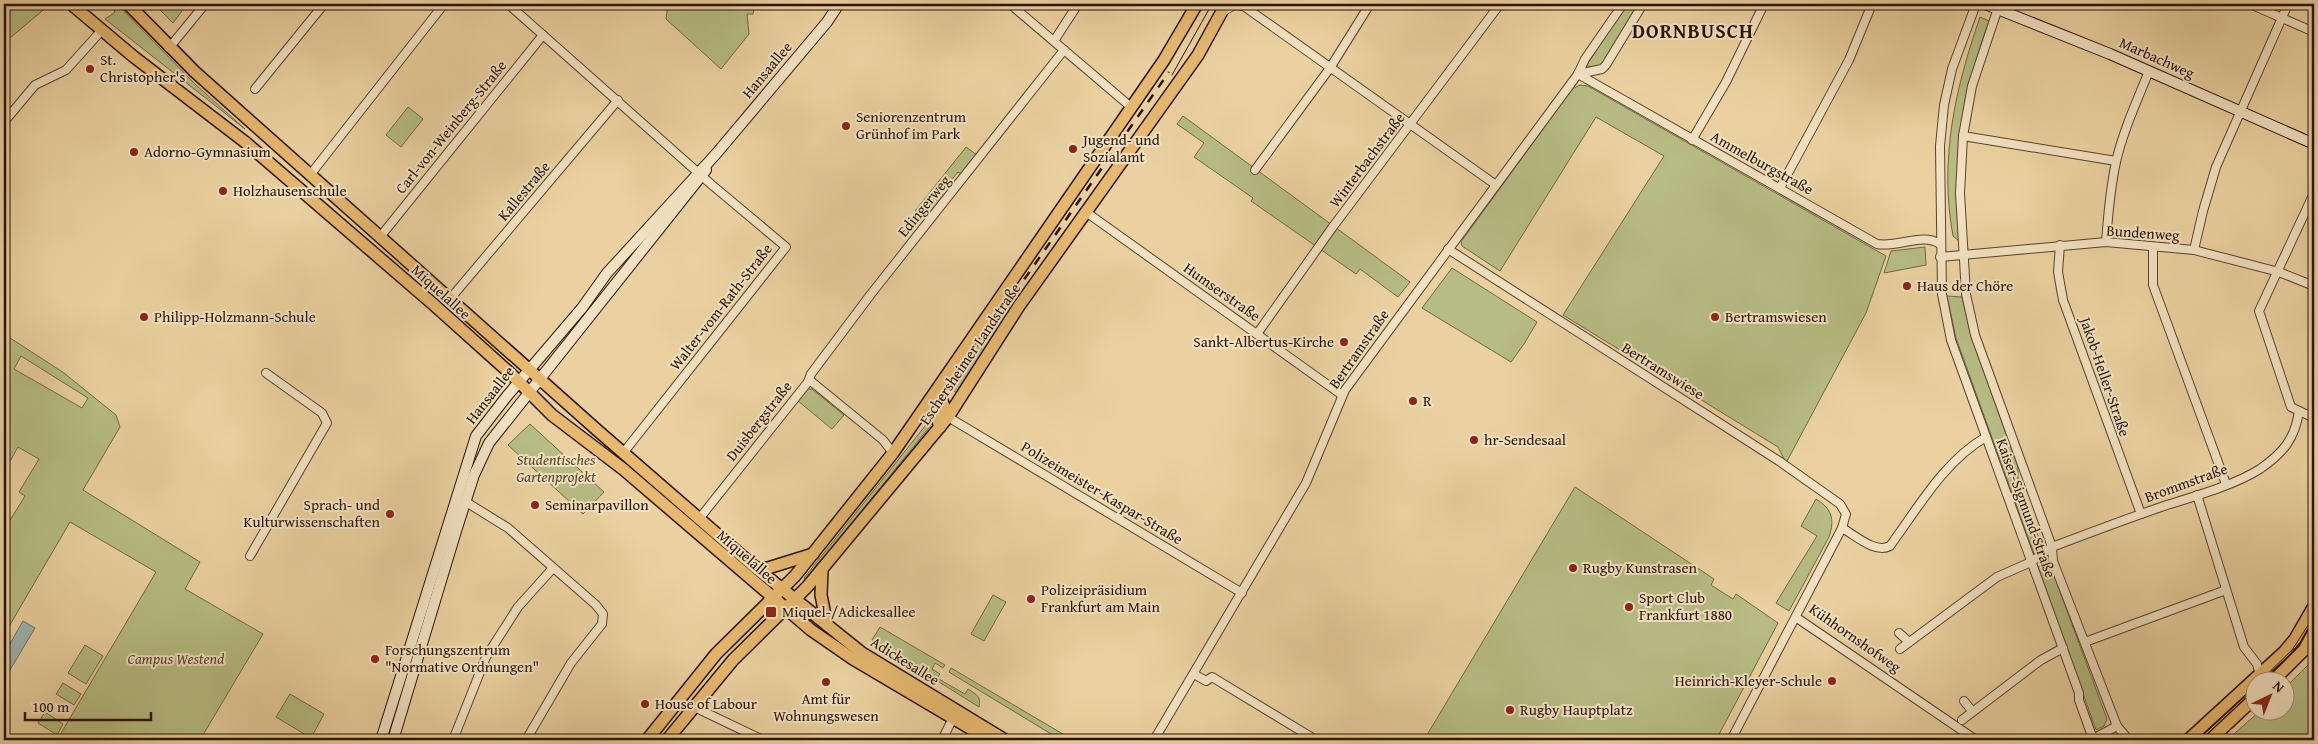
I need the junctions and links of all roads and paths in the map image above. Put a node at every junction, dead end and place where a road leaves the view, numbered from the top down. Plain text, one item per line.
1 (71, 4) edge
2 (128, 4) edge
3 (205, 4) edge
4 (324, 4) edge
5 (444, 4) edge
6 (508, 4) edge
7 (839, 4) edge
8 (1010, 4) edge
9 (1078, 4) edge
10 (1197, 4) edge
11 (1370, 4) edge
12 (1500, 4) edge
13 (1623, 4) edge
14 (1642, 4) edge
15 (1764, 4) edge
16 (1872, 4) edge
17 (1976, 4) edge
18 (1986, 4) edge
19 (2250, 4) edge
20 (2288, 4) edge
21 (1224, 8) edge
22 (1998, 8) junction
23 (2281, 17) junction
24 (102, 30) junction
25 (2314, 32) edge
26 (543, 34) junction
27 (1054, 40) junction
28 (170, 48) junction
29 (1064, 50) junction
30 (1330, 68) junction
31 (2149, 71) junction
32 (1578, 74) junction
33 (255, 89) dead end
34 (618, 100) junction
35 (1131, 108) junction
36 (2240, 112) junction
37 (4, 122) edge
38 (1411, 124) junction
39 (1963, 136) junction
40 (1692, 140) junction
41 (2314, 144) edge
42 (2116, 161) junction
43 (1255, 170) dead end
44 (310, 174) junction
45 (700, 174) junction
46 (1496, 185) junction
47 (1780, 188) junction
48 (2314, 194) edge
49 (1086, 212) junction
50 (380, 237) junction
51 (2106, 242) junction
52 (1940, 244) junction
53 (2060, 245) junction
54 (2153, 247) junction
55 (1448, 249) junction
56 (2194, 250) junction
57 (1964, 254) junction
58 (1940, 257) junction
59 (2278, 272) junction
60 (2314, 286) edge
61 (450, 299) junction
62 (1257, 334) junction
63 (530, 370) junction
64 (266, 373) dead end
65 (540, 379) junction
66 (519, 382) junction
67 (808, 382) junction
68 (529, 393) junction
69 (934, 395) junction
70 (1342, 395) junction
71 (923, 411) junction
72 (2298, 411) junction
73 (936, 414) junction
74 (948, 417) junction
75 (2314, 418) edge
76 (940, 427) junction
77 (1986, 437) junction
78 (624, 452) junction
79 (893, 452) junction
80 (2226, 484) junction
81 (2197, 495) junction
82 (466, 502) junction
83 (2140, 514) junction
84 (699, 519) junction
85 (1842, 528) junction
86 (2052, 547) junction
87 (813, 554) junction
88 (250, 556) dead end
89 (2031, 562) junction
90 (553, 568) junction
91 (756, 568) junction
92 (822, 569) junction
93 (782, 589) junction
94 (2226, 590) junction
95 (1242, 593) junction
96 (772, 598) junction
97 (795, 600) junction
98 (2314, 606) edge
99 (785, 609) junction
100 (1797, 618) junction
101 (827, 625) junction
102 (2314, 632) edge
103 (1900, 633) dead end
104 (1909, 642) junction
105 (2085, 642) junction
106 (1900, 648) dead end
107 (2063, 648) junction
108 (2259, 672) edge
109 (2263, 672) edge
110 (2282, 672) edge
111 (1194, 674) junction
112 (2246, 688) edge
113 (1964, 701) dead end
114 (2246, 706) edge
115 (694, 707) junction
116 (1972, 711) junction
117 (953, 718) junction
118 (1962, 720) dead end
119 (2117, 726) junction
120 (983, 738) edge
121 (381, 740) edge
122 (393, 740) edge
123 (453, 740) edge
124 (526, 740) edge
125 (647, 740) edge
126 (667, 740) edge
127 (763, 740) edge
128 (942, 740) edge
129 (1006, 740) edge
130 (1154, 740) edge
131 (1316, 740) edge
132 (1731, 740) edge
133 (1976, 740) edge
134 (2092, 740) edge
135 (2128, 740) edge
136 (2188, 740) edge
137 (2210, 740) edge

1 - 24 main road, Miquelallee
2 - 28 main road, Miquelallee
3 - 28 street
4 - 33 street
5 - 44 street
6 - 26 street
7 - 45 main road, Hansaallee
8 - 27 street
9 - 27 street
10 - 35 main road, Eschersheimer Landstraße
11 - 30 street
12 - 38 street, Winterbachstraße
13 - 32 street, Bertramstraße
14 - 32 street
15 - 40 street
16 - 47 street
17 - 52 street, Kaiser-Sigmund-Straße
18 - 22 main road, Marbachweg
19 - 23 street
20 - 23 street
21 - 30 street
21 - 49 main road, Eschersheimer Landstraße
22 - 31 main road, Marbachweg
22 - 39 street, Kaiser-Sigmund-Straße
23 - 25 street
23 - 36 street
24 - 37 street
24 - 66 main road, Miquelallee
26 - 34 street
26 - 50 street, Carl-von-Weinberg-Straße
27 - 29 street
28 - 44 main road, Miquelallee
29 - 35 street
29 - 67 street, Edingerweg
30 - 38 street
30 - 43 street
31 - 36 main road, Marbachweg
31 - 42 street
32 - 40 street, Ammelburgstraße
32 - 46 street, Bertramstraße
34 - 45 street
34 - 61 street, Kallestraße
35 - 69 main road, Eschersheimer Landstraße
36 - 41 main road, Marbachweg
36 - 56 street
38 - 46 street
38 - 62 street, Winterbachstraße
39 - 42 street
39 - 57 street, Kaiser-Sigmund-Straße
40 - 47 street, Ammelburgstraße
42 - 51 street
44 - 50 main road, Miquelallee
45 - 63 main road, Hansaallee
45 - 65 main road, Hansaallee
45 - 78 street, Walter-vom-Rath-Straße
46 - 55 street, Bertramstraße
47 - 52 street, Ammelburgstraße
48 - 59 street
49 - 62 street, Humserstraße
49 - 74 main road, Eschersheimer Landstraße
50 - 61 main road, Miquelallee
51 - 53 street, Bundenweg
51 - 54 street, Bundenweg
52 - 58 street, Kaiser-Sigmund-Straße
53 - 57 street, Bundenweg
53 - 83 street, Jakob-Heller-Straße
54 - 56 street, Bundenweg
54 - 80 street
55 - 70 street, Bertramstraße
55 - 85 street, Bertramswiese
56 - 59 street, Bundenweg
57 - 58 street
57 - 86 street, Kaiser-Sigmund-Straße
58 - 77 street, Kaiser-Sigmund-Straße
59 - 60 street, Bundenweg
59 - 72 street
61 - 63 main road, Miquelallee
62 - 70 street, Humserstraße
63 - 65 main road, Miquelallee
63 - 66 main road, Hansaallee
64 - 88 street
65 - 68 main road, Hansaallee
65 - 78 main road, Miquelallee
66 - 68 main road, Miquelallee
66 - 121 main road, Hansaallee
67 - 79 street, Duisbergstraße
67 - 84 street, Duisbergstraße
68 - 82 main road, Hansaallee
68 - 96 main road, Miquelallee
69 - 71 main road, Eschersheimer Landstraße
69 - 73 main road
69 - 74 main road
70 - 95 street, Bertramstraße
71 - 73 main road
71 - 79 main road, Eschersheimer Landstraße
72 - 75 street
72 - 80 street, Brommstraße
73 - 74 main road
73 - 76 main road
74 - 76 main road, Eschersheimer Landstraße
74 - 95 street, Polizeimeister-Kaspar-Straße
76 - 92 main road, Eschersheimer Landstraße
77 - 85 street
77 - 89 street, Kaiser-Sigmund-Straße
78 - 84 main road, Miquelallee
79 - 87 main road, Eschersheimer Landstraße
80 - 81 street, Brommstraße
81 - 83 street, Brommstraße
81 - 94 street
82 - 90 street
82 - 122 main road, Hansaallee
83 - 86 street, Brommstraße
84 - 91 main road, Miquelallee
85 - 100 street, Kühhornshofweg
86 - 89 street, Brommstraße
86 - 105 street, Kaiser-Sigmund-Straße
87 - 91 main road
87 - 93 main road, Eschersheimer Landstraße
89 - 104 street, Brommstraße
89 - 107 street, Kaiser-Sigmund-Straße
90 - 123 street
90 - 124 street
91 - 93 main road, Miquelallee
92 - 97 main road, Eschersheimer Landstraße
92 - 101 main road
93 - 96 main road, Eschersheimer Landstraße
93 - 97 main road, Miquelallee
94 - 105 street
94 - 108 street
95 - 111 street, Bertramstraße
96 - 99 main road, Miquelallee
96 - 125 main road, Eschersheimer Landstraße
97 - 99 main road, Eschersheimer Landstraße
97 - 101 main road, Adickesallee
98 - 109 main road
99 - 115 main road, Eschersheimer Landstraße
99 - 117 main road, Adickesallee
100 - 132 street
100 - 133 street, Kühhornshofweg
101 - 129 main road, Adickesallee
102 - 110 main road
103 - 104 street
104 - 106 street, Brommstraße
105 - 119 street, Kaiser-Sigmund-Straße
107 - 116 street
107 - 134 street, Kaiser-Sigmund-Straße
111 - 130 street, Bertramstraße
111 - 131 street
112 - 136 main road
113 - 116 street
114 - 137 main road
115 - 126 main road, Eschersheimer Landstraße
115 - 127 street
116 - 118 street
117 - 120 main road, Adickesallee
117 - 128 street
119 - 134 street, Kaiser-Sigmund-Straße
119 - 135 street, Kaiser-Sigmund-Straße

